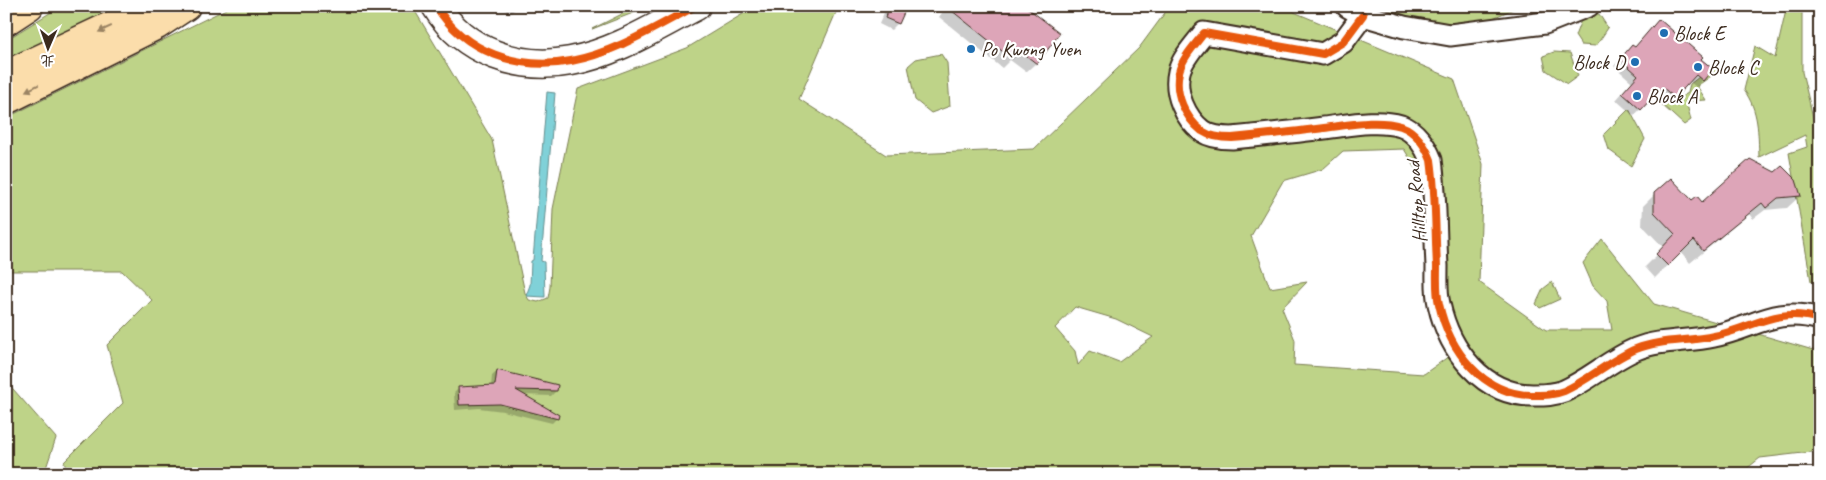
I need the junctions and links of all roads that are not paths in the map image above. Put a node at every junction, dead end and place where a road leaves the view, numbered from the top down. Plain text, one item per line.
1 (29, 6) edge
2 (153, 6) edge
3 (186, 6) edge
4 (436, 6) edge
5 (696, 6) edge
6 (1588, 6) edge
7 (1355, 11) edge
8 (6, 21) edge
9 (6, 76) edge
10 (6, 100) edge
11 (1820, 319) edge

1 - 8 main road
2 -> 9 main road
3 -> 10 main road
4 - 5 street
6 - 7 street
7 - 11 street, Hilltop Road

